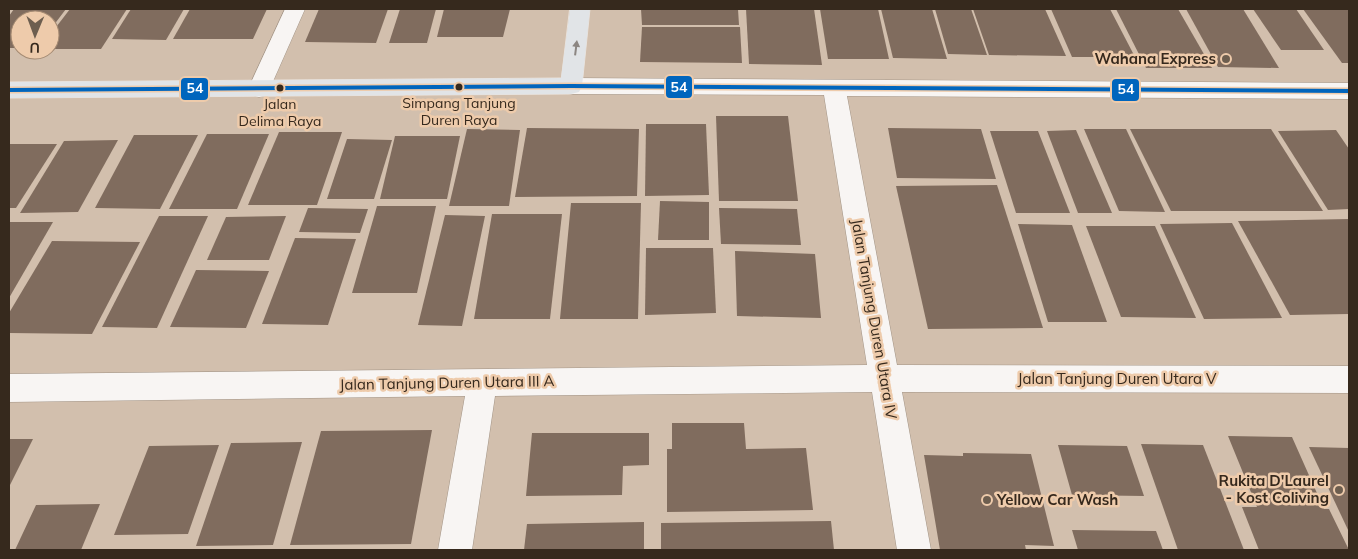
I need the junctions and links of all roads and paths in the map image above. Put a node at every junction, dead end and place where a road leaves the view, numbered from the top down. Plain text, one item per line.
1 (295, 9) edge
2 (580, 9) edge
3 (571, 86) junction
4 (834, 87) junction
5 (259, 88) junction
6 (9, 90) edge
7 (1349, 91) edge
8 (885, 378) junction
9 (1349, 380) edge
10 (482, 383) junction
11 (9, 388) edge
12 (455, 550) edge
13 (914, 550) edge

1 - 5 street
3 -> 2 main road
3 - 4 street
3 - 5 main road
4 - 7 street
4 - 8 street, Jalan Tanjung Duren Utara IV
5 - 6 main road
8 - 9 street, Jalan Tanjung Duren Utara V
8 - 10 street, Jalan Tanjung Duren Utara III A
8 - 13 street, Jalan Tanjung Duren Utara IV
10 - 11 street, Jalan Tanjung Duren Utara III A
10 - 12 street

